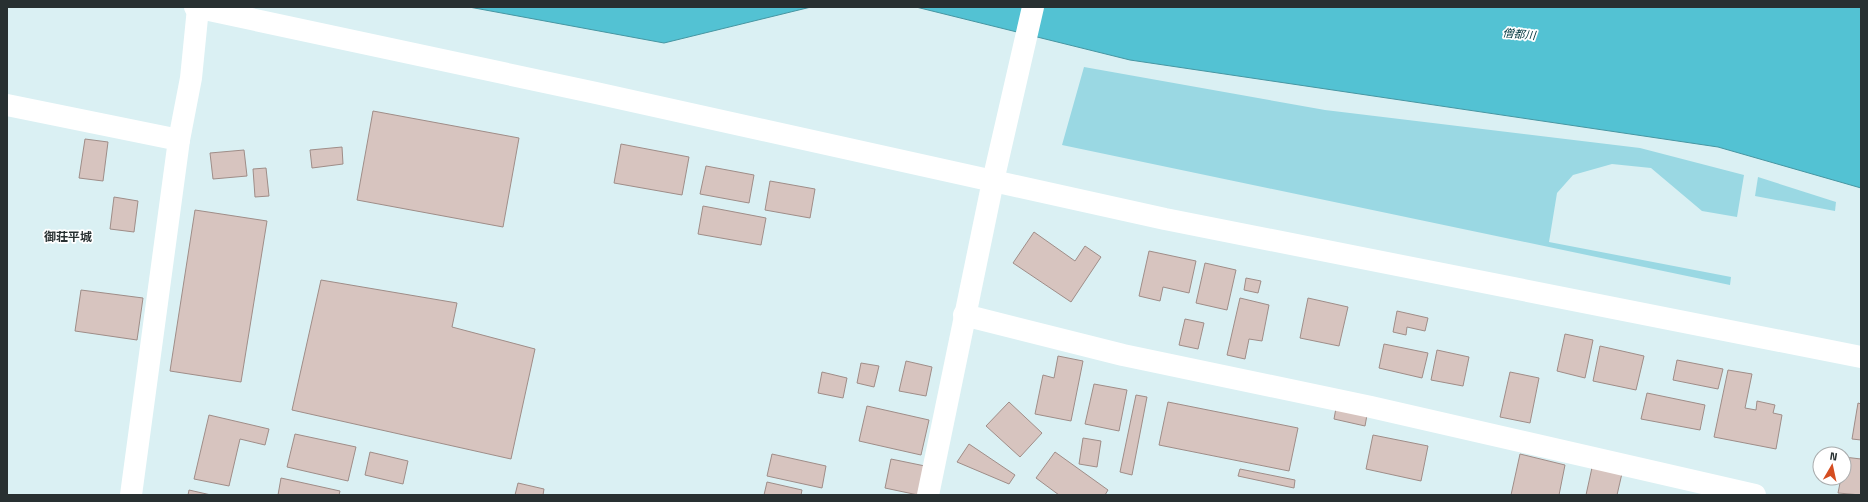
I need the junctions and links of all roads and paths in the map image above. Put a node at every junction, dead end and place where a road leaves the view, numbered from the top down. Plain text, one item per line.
1 (196, 7) edge
2 (1033, 7) edge
3 (7, 105) edge
4 (180, 140) junction
5 (995, 172) junction
6 (964, 315) junction
7 (1861, 357) edge
8 (131, 495) edge
9 (928, 495) edge
10 (1755, 495) edge

1 - 4 street
1 - 5 street
2 - 5 street
3 - 4 street
4 - 8 street
5 - 6 street
5 - 7 street
6 - 9 street
6 - 10 street

